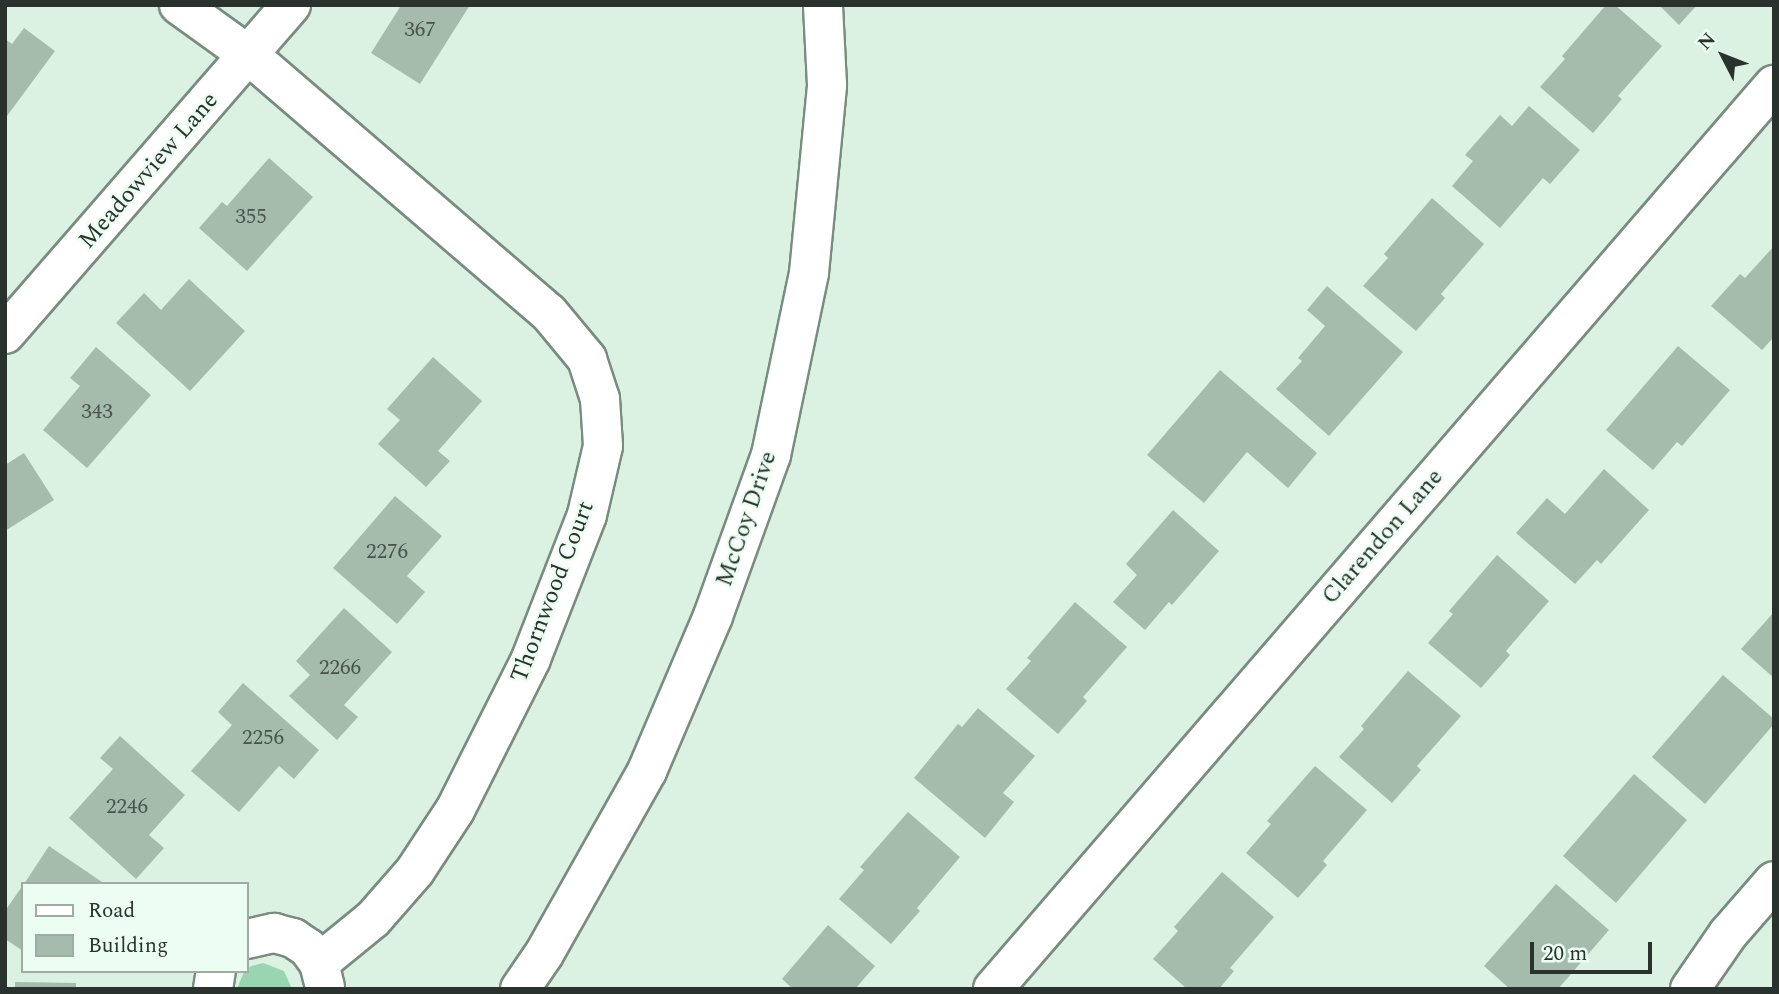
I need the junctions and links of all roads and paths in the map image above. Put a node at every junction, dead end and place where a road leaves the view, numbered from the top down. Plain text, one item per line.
1 (179, 5) edge
2 (291, 5) edge
3 (823, 5) edge
4 (250, 56) junction
5 (1774, 86) edge
6 (5, 334) edge
7 (1774, 881) edge
8 (248, 939) edge
9 (322, 976) edge
10 (520, 989) edge
11 (993, 989) edge
12 (1690, 989) edge

1 - 4 street, Thornwood Court
2 - 4 street, Meadowview Lane
3 - 10 street, McCoy Drive
4 - 6 street, Meadowview Lane
4 - 9 street, Thornwood Court
5 - 11 street, Clarendon Lane
7 - 12 street
8 - 9 street, Thornwood Court

